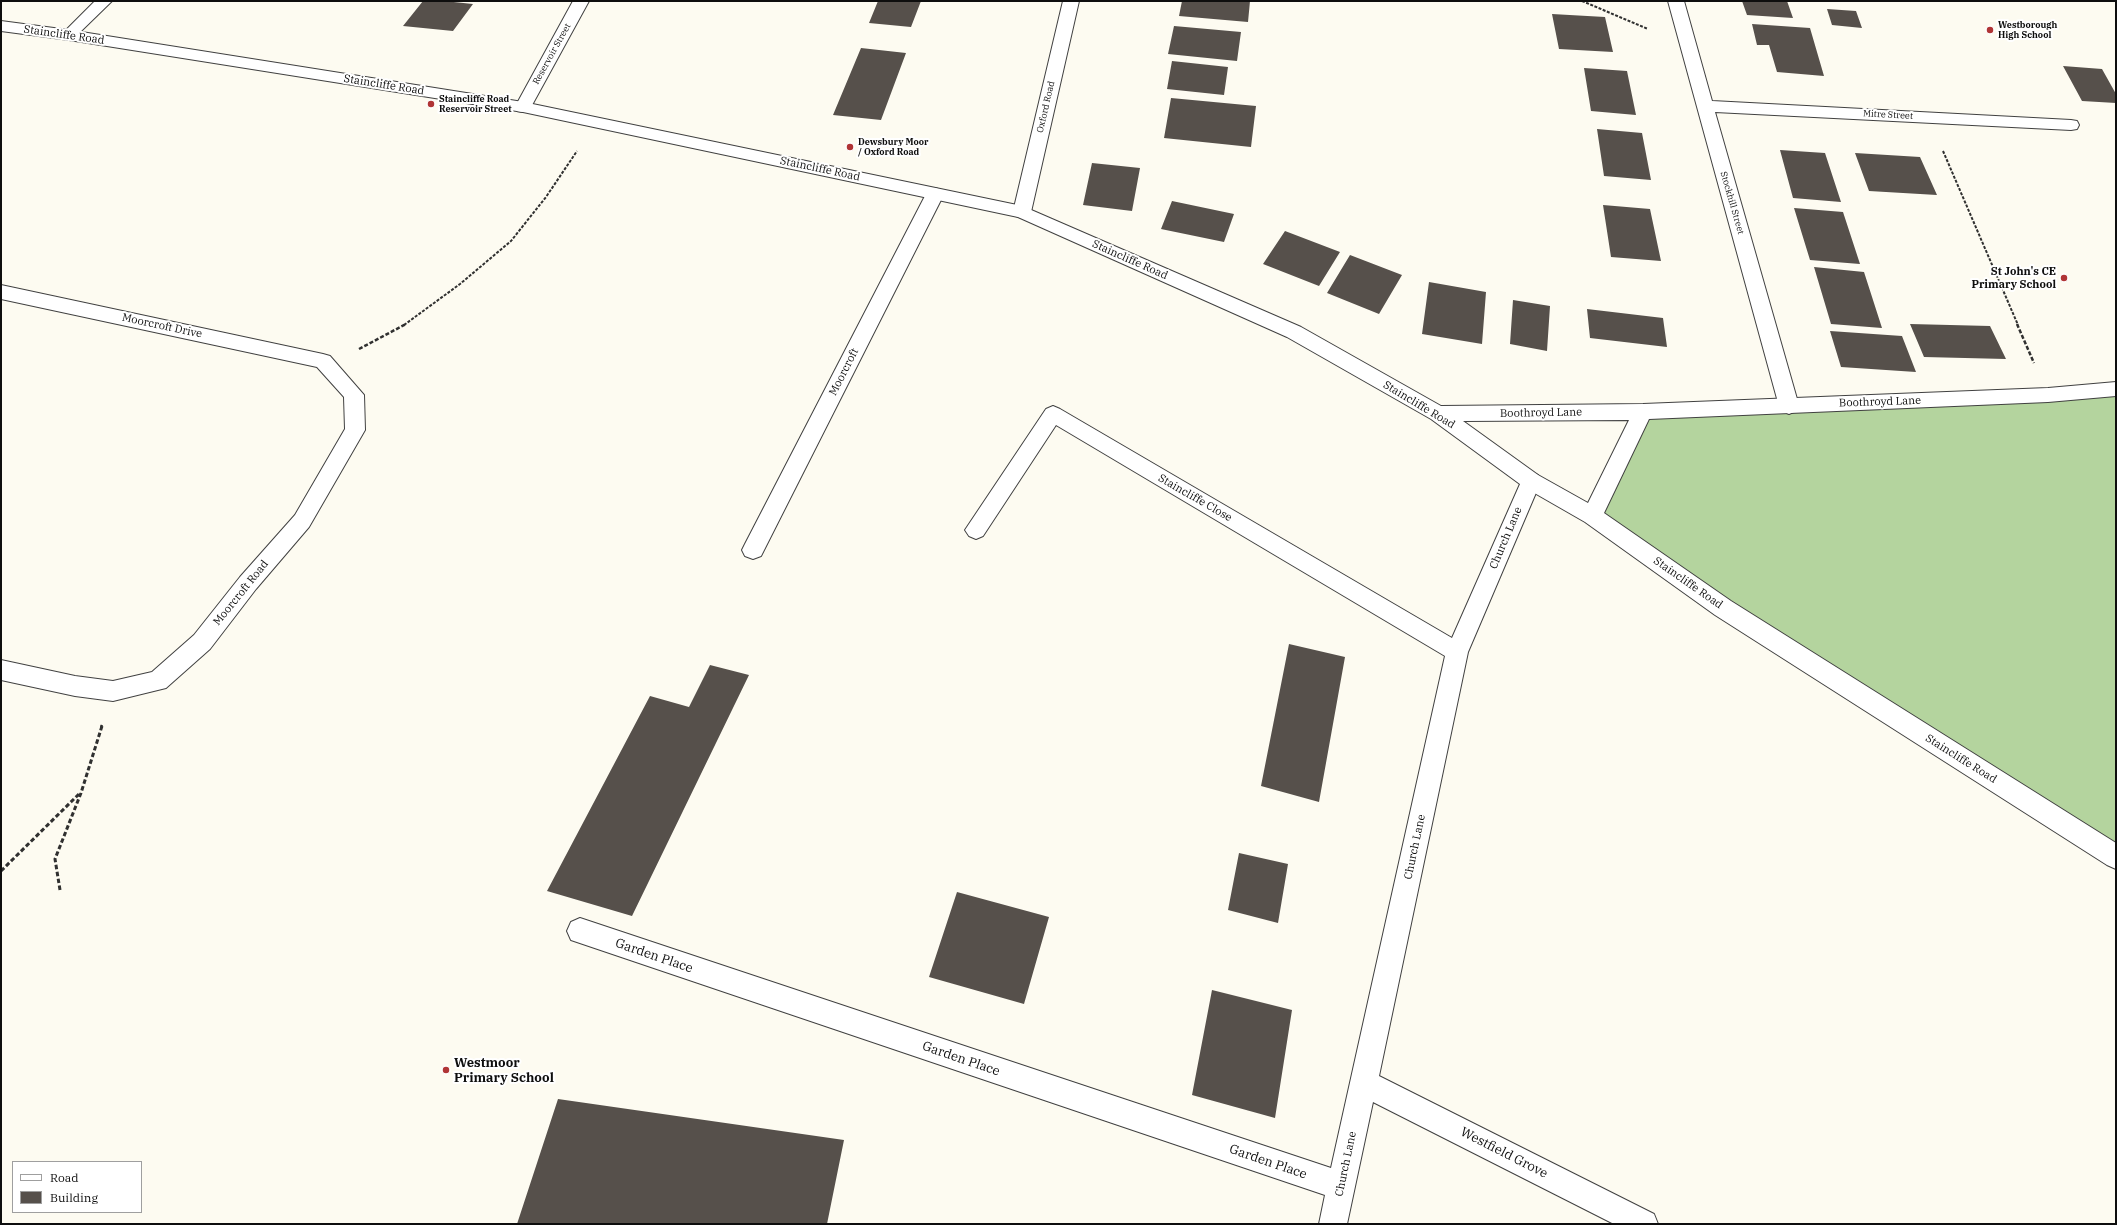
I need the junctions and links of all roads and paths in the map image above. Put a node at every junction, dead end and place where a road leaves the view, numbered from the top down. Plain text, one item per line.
1 (104, 1) edge
2 (581, 1) edge
3 (1071, 1) edge
4 (1582, 1) edge
5 (1676, 1) edge
6 (1, 26) edge
7 (69, 35) junction
8 (1687, 46) junction
9 (1704, 106) junction
10 (523, 107) junction
11 (1928, 117) junction
12 (2071, 125) dead end
13 (577, 152) dead end
14 (935, 194) junction
15 (1022, 212) junction
16 (1, 292) edge
17 (323, 361) junction
18 (2116, 389) edge
19 (2048, 395) junction
20 (1789, 406) junction
21 (1643, 412) junction
22 (1438, 414) junction
23 (1531, 481) junction
24 (1592, 516) junction
25 (976, 530) dead end
26 (753, 550) dead end
27 (1458, 652) junction
28 (1, 670) edge
29 (113, 691) junction
30 (81, 792) junction
31 (2116, 857) edge
32 (1, 871) edge
33 (60, 890) dead end
34 (580, 931) dead end
35 (1364, 1083) junction
36 (1341, 1186) junction
37 (1333, 1224) edge
38 (1644, 1224) edge

1 - 7 street
2 - 10 street, Reservoir Street
3 - 15 street, Oxford Road
4 - 8 path
5 - 8 street, Stockhill Street
6 - 7 street, Staincliffe Road
7 - 10 street, Staincliffe Road
8 - 9 street, Stockhill Street
9 - 11 street, Mitre Street
9 - 20 street, Stockhill Street
10 - 14 street, Staincliffe Road
11 - 12 street, Mitre Street
11 - 19 path
13 - 17 path
14 - 15 street, Staincliffe Road
14 - 26 street, Moorcroft
15 - 22 street, Staincliffe Road
16 - 17 street, Moorcroft Drive
17 - 29 street, Moorcroft Road
18 - 19 street, Boothroyd Lane
19 - 20 street, Boothroyd Lane
20 - 21 street, Boothroyd Lane
21 - 22 street, Boothroyd Lane
21 - 24 street
22 - 23 street, Staincliffe Road
23 - 24 street, Staincliffe Road
23 - 27 street, Church Lane
24 - 31 street, Staincliffe Road
25 - 27 street, Staincliffe Close
27 - 35 street, Church Lane
28 - 29 street, Moorcroft Road
29 - 30 path
30 - 32 path
30 - 33 path
34 - 36 street, Garden Place
35 - 36 street, Church Lane
35 - 38 street, Westfield Grove
36 - 37 street, Church Lane

